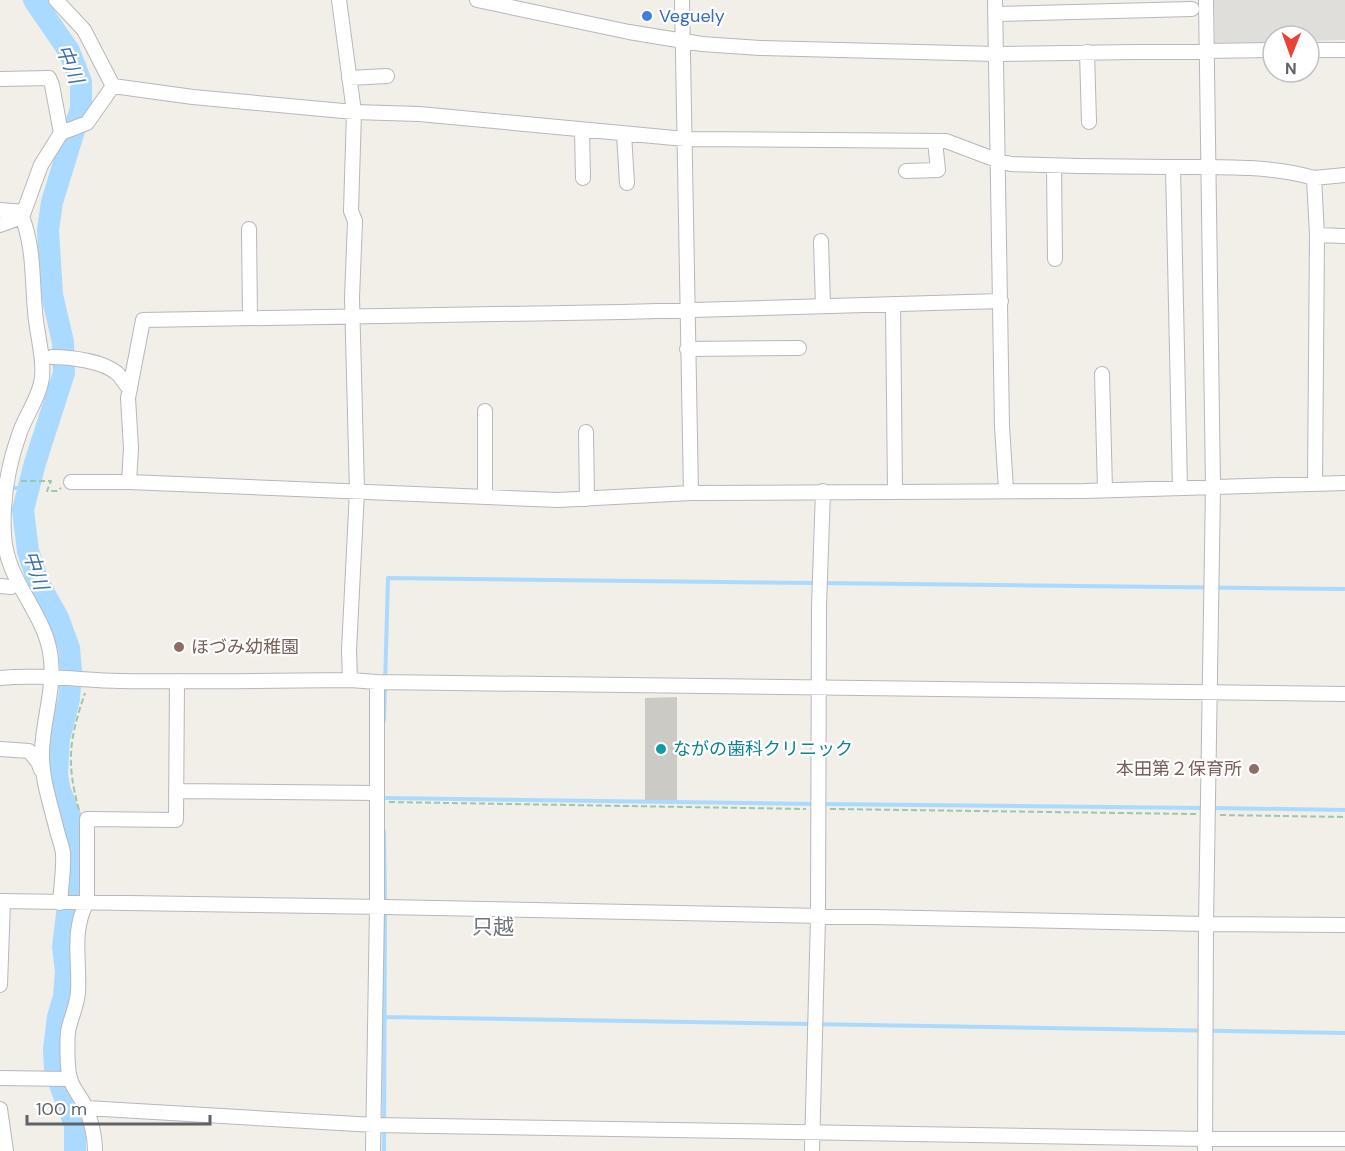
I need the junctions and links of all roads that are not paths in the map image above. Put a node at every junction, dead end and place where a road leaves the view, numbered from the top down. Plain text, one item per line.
1 (56, 0) edge
2 (339, 0) edge
3 (477, 0) edge
4 (682, 0) edge
5 (1206, 0) edge
6 (995, 7) edge
7 (1192, 9) dead end
8 (683, 41) junction
9 (1207, 50) junction
10 (1261, 50) edge
11 (1321, 50) edge
12 (1345, 50) edge
13 (1087, 52) junction
14 (996, 54) junction
15 (387, 76) dead end
16 (349, 78) junction
17 (0, 79) edge
18 (113, 86) junction
19 (354, 112) junction
20 (1089, 122) dead end
21 (582, 130) junction
22 (64, 132) junction
23 (624, 134) junction
24 (685, 139) junction
25 (935, 141) junction
26 (999, 161) junction
27 (1054, 166) junction
28 (1173, 167) junction
29 (1209, 167) junction
30 (906, 171) dead end
31 (1345, 175) edge
32 (583, 178) dead end
33 (1314, 178) junction
34 (627, 183) dead end
35 (0, 210) edge
36 (23, 215) junction
37 (0, 225) edge
38 (249, 229) dead end
39 (1317, 235) junction
40 (1345, 236) edge
41 (821, 241) dead end
42 (1055, 259) dead end
43 (34, 299) junction
44 (1001, 301) junction
45 (893, 304) junction
46 (823, 306) junction
47 (686, 311) junction
48 (352, 316) junction
49 (250, 318) junction
50 (139, 346) junction
51 (799, 348) dead end
52 (687, 349) junction
53 (61, 357) junction
54 (118, 374) junction
55 (1102, 374) dead end
56 (42, 380) junction
57 (130, 389) junction
58 (485, 411) dead end
59 (586, 432) dead end
60 (3, 480) edge
61 (71, 482) road end
62 (129, 482) junction
63 (1345, 483) edge
64 (1315, 484) junction
65 (1213, 487) junction
66 (1180, 488) junction
67 (1006, 490) junction
68 (1105, 490) junction
69 (357, 491) junction
70 (823, 491) junction
71 (895, 491) junction
72 (691, 493) junction
73 (485, 497) junction
74 (587, 499) junction
75 (0, 678) edge
76 (51, 679) junction
77 (350, 680) junction
78 (177, 681) junction
79 (377, 682) junction
80 (820, 687) junction
81 (1211, 692) junction
82 (1345, 694) edge
83 (0, 749) edge
84 (43, 774) junction
85 (176, 792) junction
86 (377, 798) junction
87 (2, 901) edge
88 (87, 902) junction
89 (60, 903) junction
90 (377, 907) junction
91 (818, 917) junction
92 (1206, 924) junction
93 (1345, 925) edge
94 (0, 985) edge
95 (0, 1078) edge
96 (61, 1079) junction
97 (86, 1108) junction
98 (0, 1109) edge
99 (374, 1125) junction
100 (813, 1133) junction
101 (1345, 1139) edge
102 (1205, 1145) edge
103 (6, 1151) edge
104 (95, 1151) edge
105 (373, 1151) edge
106 (813, 1151) edge

1 - 18 street
2 - 16 street
3 - 8 street
4 - 8 street
5 - 9 street
6 - 7 street
6 - 14 street
8 - 14 street
8 - 24 street
9 - 10 street
9 - 13 street
9 - 29 street
11 - 12 street
13 - 14 street
13 - 20 street
14 - 26 street
15 - 16 street
16 - 19 street
17 - 22 street
18 - 19 street
18 - 22 street
19 - 21 street
19 - 48 street
21 - 23 street
21 - 32 street
22 - 36 street
23 - 24 street
23 - 34 street
24 - 25 street
24 - 47 street
25 - 26 street
25 - 30 street
26 - 27 street
26 - 44 street
27 - 28 street
27 - 42 street
28 - 29 street
28 - 66 street
29 - 33 street
29 - 65 street
31 - 33 street
33 - 39 street
35 - 36 street
36 - 37 street
36 - 43 street
38 - 49 street
39 - 40 street
39 - 64 street
41 - 46 street
43 - 53 street
43 - 56 street
44 - 45 street
44 - 67 street
45 - 46 street
45 - 71 street
46 - 47 street
47 - 48 street
47 - 52 street
48 - 49 street
48 - 69 street
49 - 50 street
50 - 54 street
50 - 57 street
51 - 52 street
52 - 72 street
53 - 54 street
53 - 56 street
54 - 57 street
55 - 68 street
56 - 60 street
57 - 62 street
58 - 73 street
59 - 74 street
60 - 76 street
61 - 62 street
62 - 69 street
63 - 64 street
64 - 65 street
65 - 66 street
65 - 81 street
66 - 68 street
67 - 68 street
67 - 71 street
69 - 73 street
69 - 77 street
70 - 71 street
70 - 72 street
70 - 80 street
72 - 74 street
73 - 74 street
75 - 76 street
76 - 78 street
76 - 84 street
77 - 78 street
77 - 79 street
78 - 85 street
79 - 80 street
79 - 86 street
80 - 81 street
80 - 91 street
81 - 82 street
81 - 92 street
83 - 84 street
84 - 89 street
85 - 86 street
85 - 88 street
86 - 90 street
87 - 89 street
87 - 94 street
88 - 89 street
88 - 90 street
88 - 96 street
90 - 91 street
90 - 99 street
91 - 92 street
91 - 100 street
92 - 93 street
92 - 102 street
95 - 96 street
96 - 97 street
97 - 99 street
97 - 104 street
98 - 103 street
99 - 100 street
99 - 105 street
100 - 102 street
100 - 106 street
101 - 102 street

